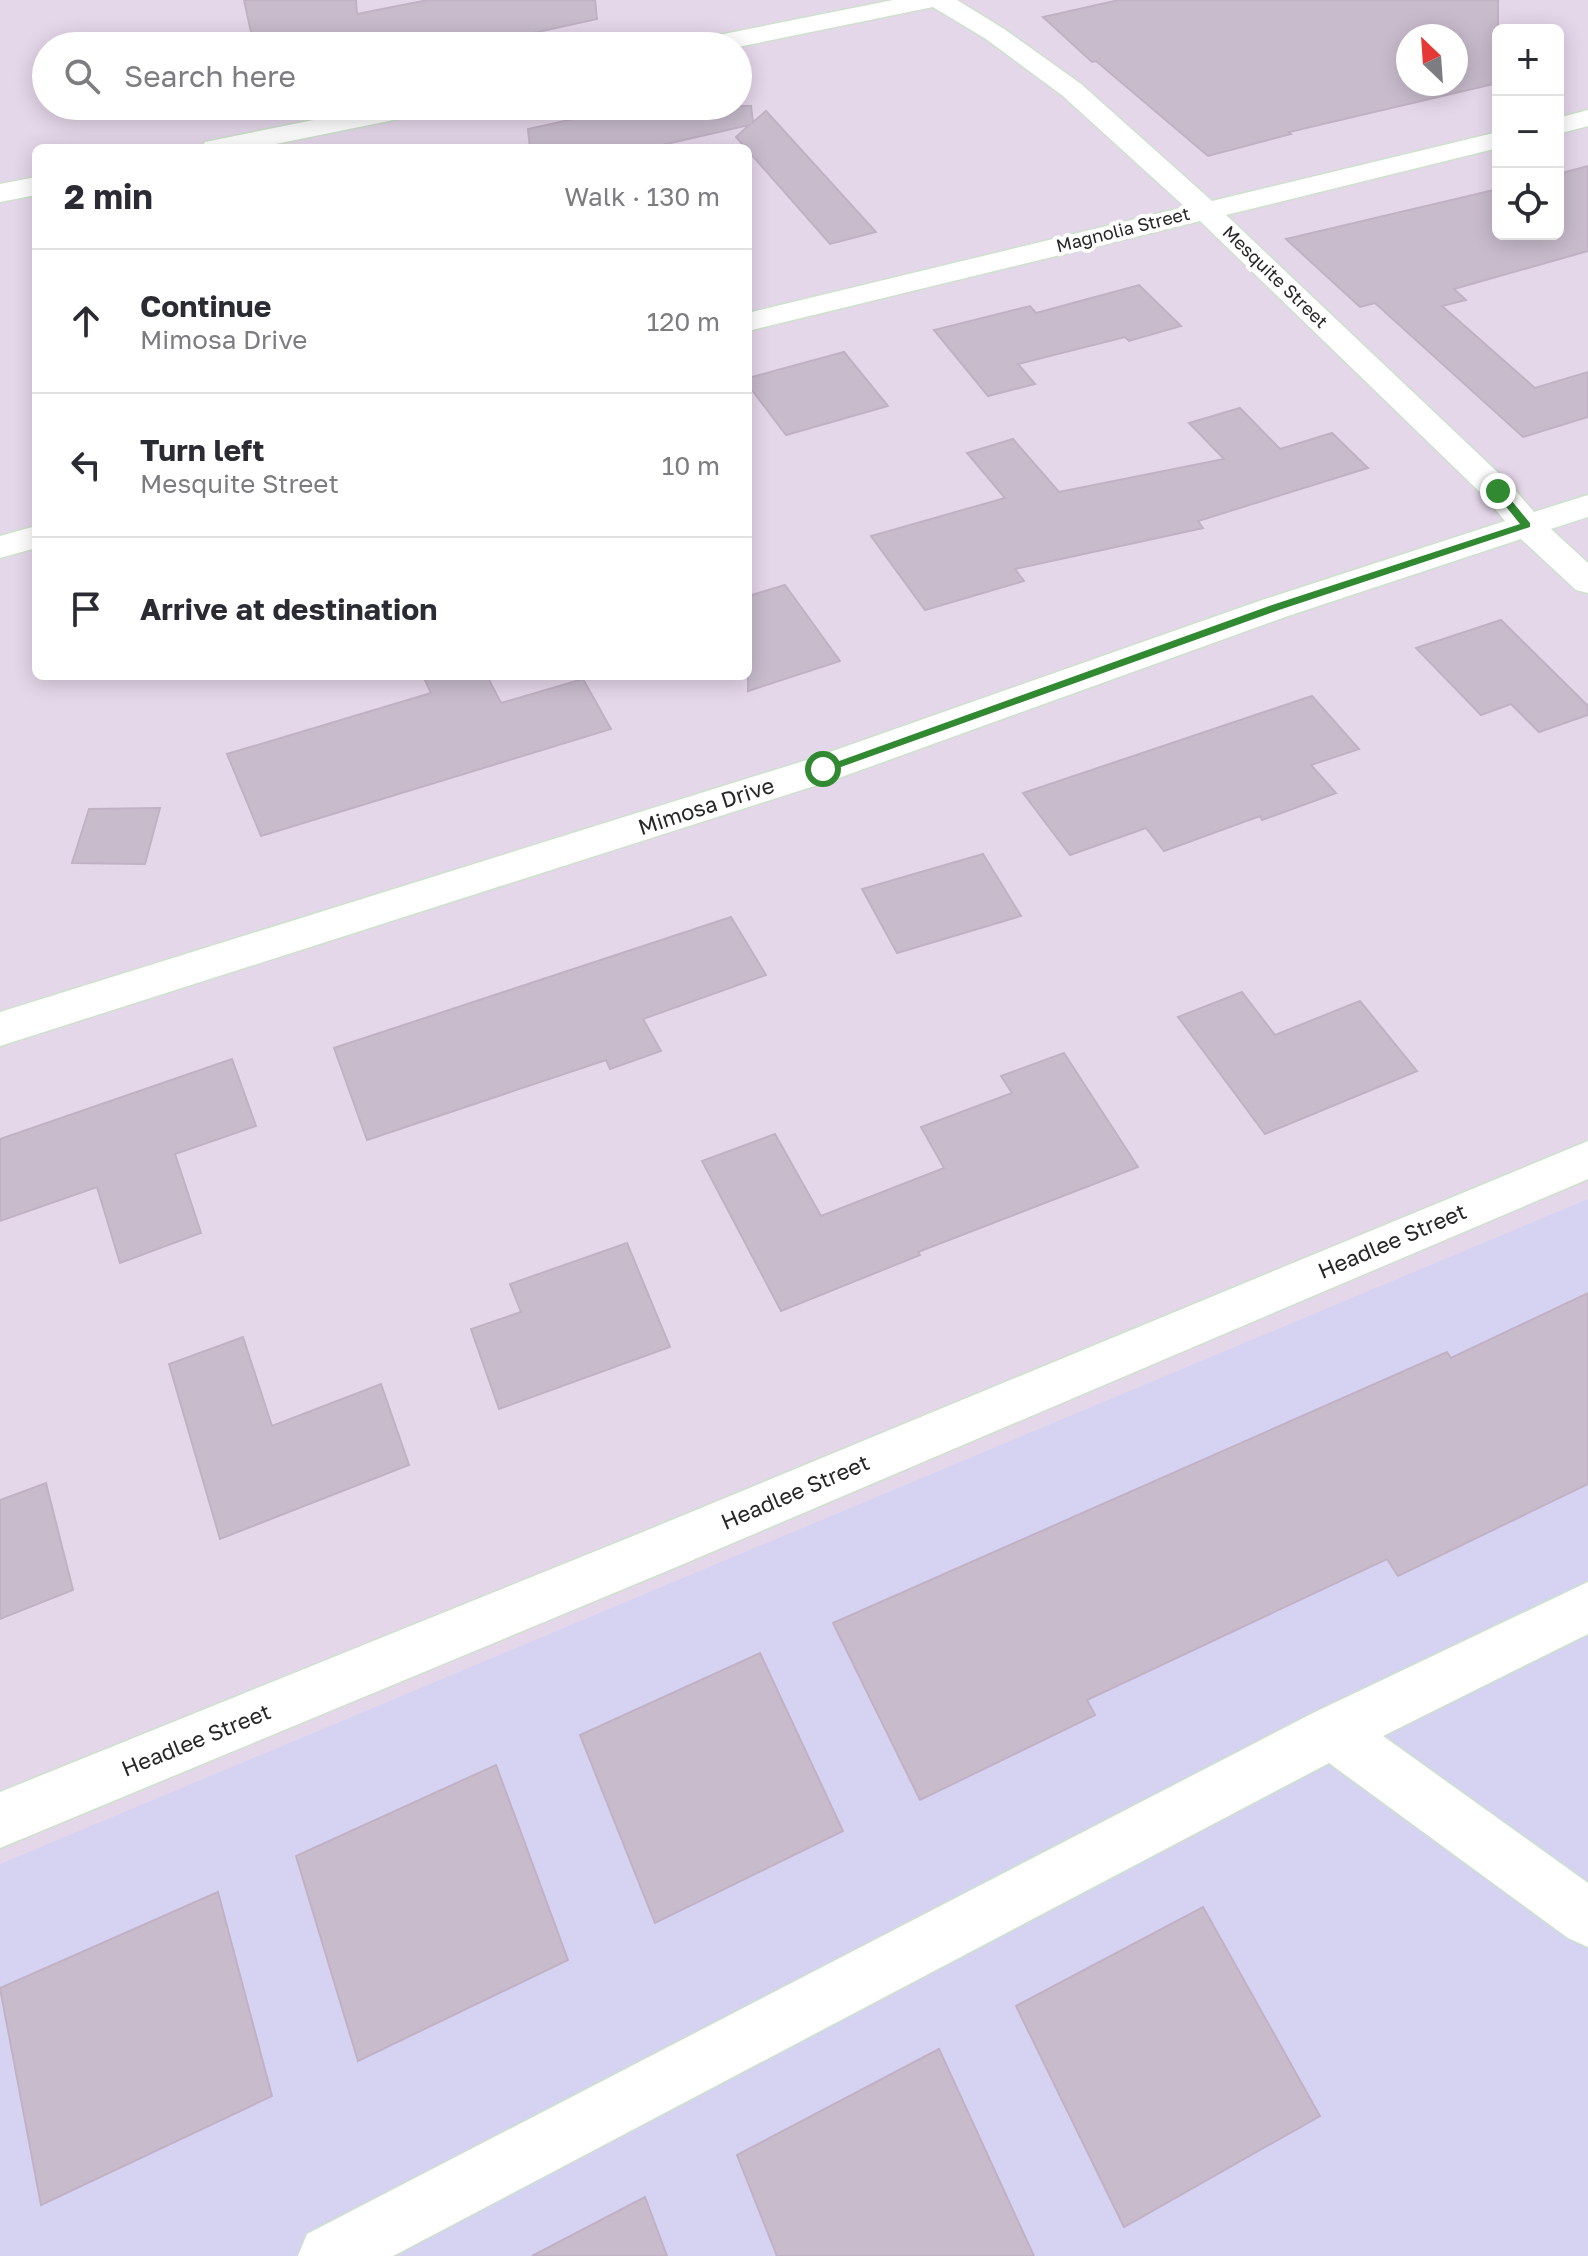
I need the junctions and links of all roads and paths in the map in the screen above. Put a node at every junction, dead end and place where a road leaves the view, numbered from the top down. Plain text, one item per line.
1 (931, 0) edge
2 (939, 0) edge
3 (752, 36) edge
4 (1588, 118) edge
5 (354, 120) edge
6 (1564, 124) edge
7 (1492, 141) edge
8 (235, 144) edge
9 (32, 187) edge
10 (0, 193) edge
11 (1204, 209) junction
12 (752, 321) edge
13 (1588, 506) edge
14 (1526, 525) junction
15 (32, 538) edge
16 (0, 547) edge
17 (1588, 582) edge
18 (0, 1029) edge
19 (1588, 1159) edge
20 (1588, 1607) edge
21 (1332, 1732) junction
22 (0, 1820) edge
23 (1588, 1918) edge
24 (329, 2256) edge

1 - 3 street
2 - 11 street, Mesquite Street
4 - 6 street
5 - 8 street
7 - 11 street, Magnolia Street
9 - 10 street
11 - 12 street, Magnolia Street
11 - 14 street, Mesquite Street
13 - 14 street, Mimosa Drive
14 - 17 street, Mesquite Street
14 - 18 street, Mimosa Drive
15 - 16 street
19 - 22 street, Headlee Street
20 - 21 street
21 - 23 street
21 - 24 street

